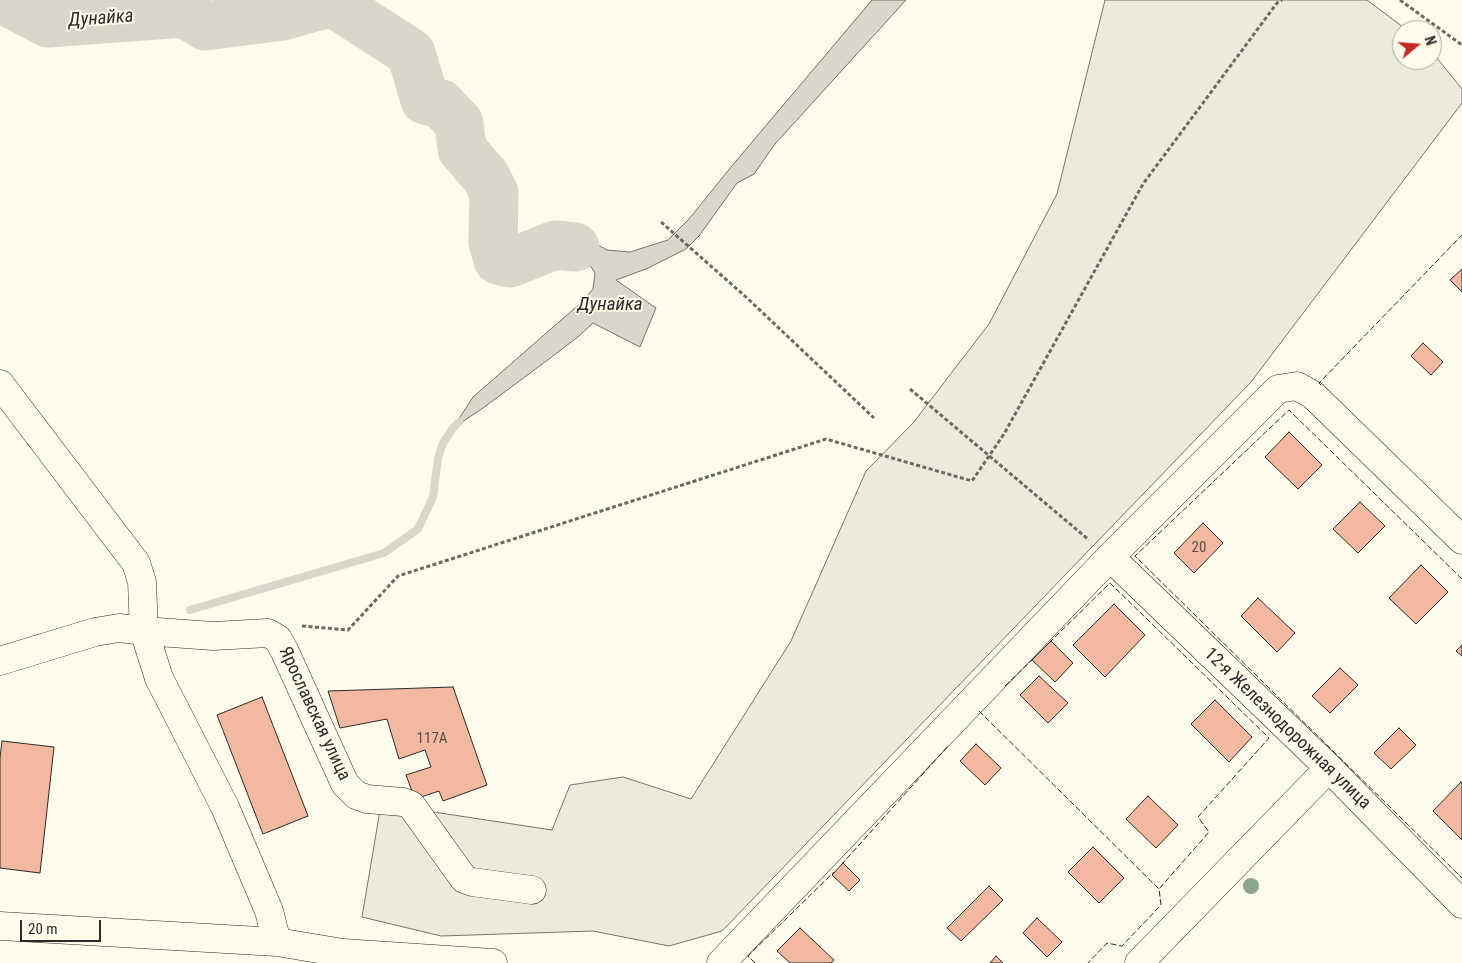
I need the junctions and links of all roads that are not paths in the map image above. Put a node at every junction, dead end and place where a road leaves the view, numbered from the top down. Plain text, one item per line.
1 (0, 384) edge
2 (1462, 540) edge
3 (1110, 557) junction
4 (144, 631) junction
5 (0, 660) edge
6 (1329, 768) junction
7 (532, 890) dead end
8 (1462, 904) edge
9 (0, 926) edge
10 (277, 942) junction
11 (392, 960) edge
12 (493, 963) edge
13 (721, 963) edge
14 (1139, 963) edge

1 - 4 street
2 - 3 street
3 - 6 street, 12-я Железнодорожная улица
3 - 13 street
4 - 5 street, Ярославская улица
4 - 7 street, Ярославская улица
4 - 10 street
6 - 8 street, 12-я Железнодорожная улица
6 - 14 street
9 - 10 street
10 - 11 street
11 - 12 street

